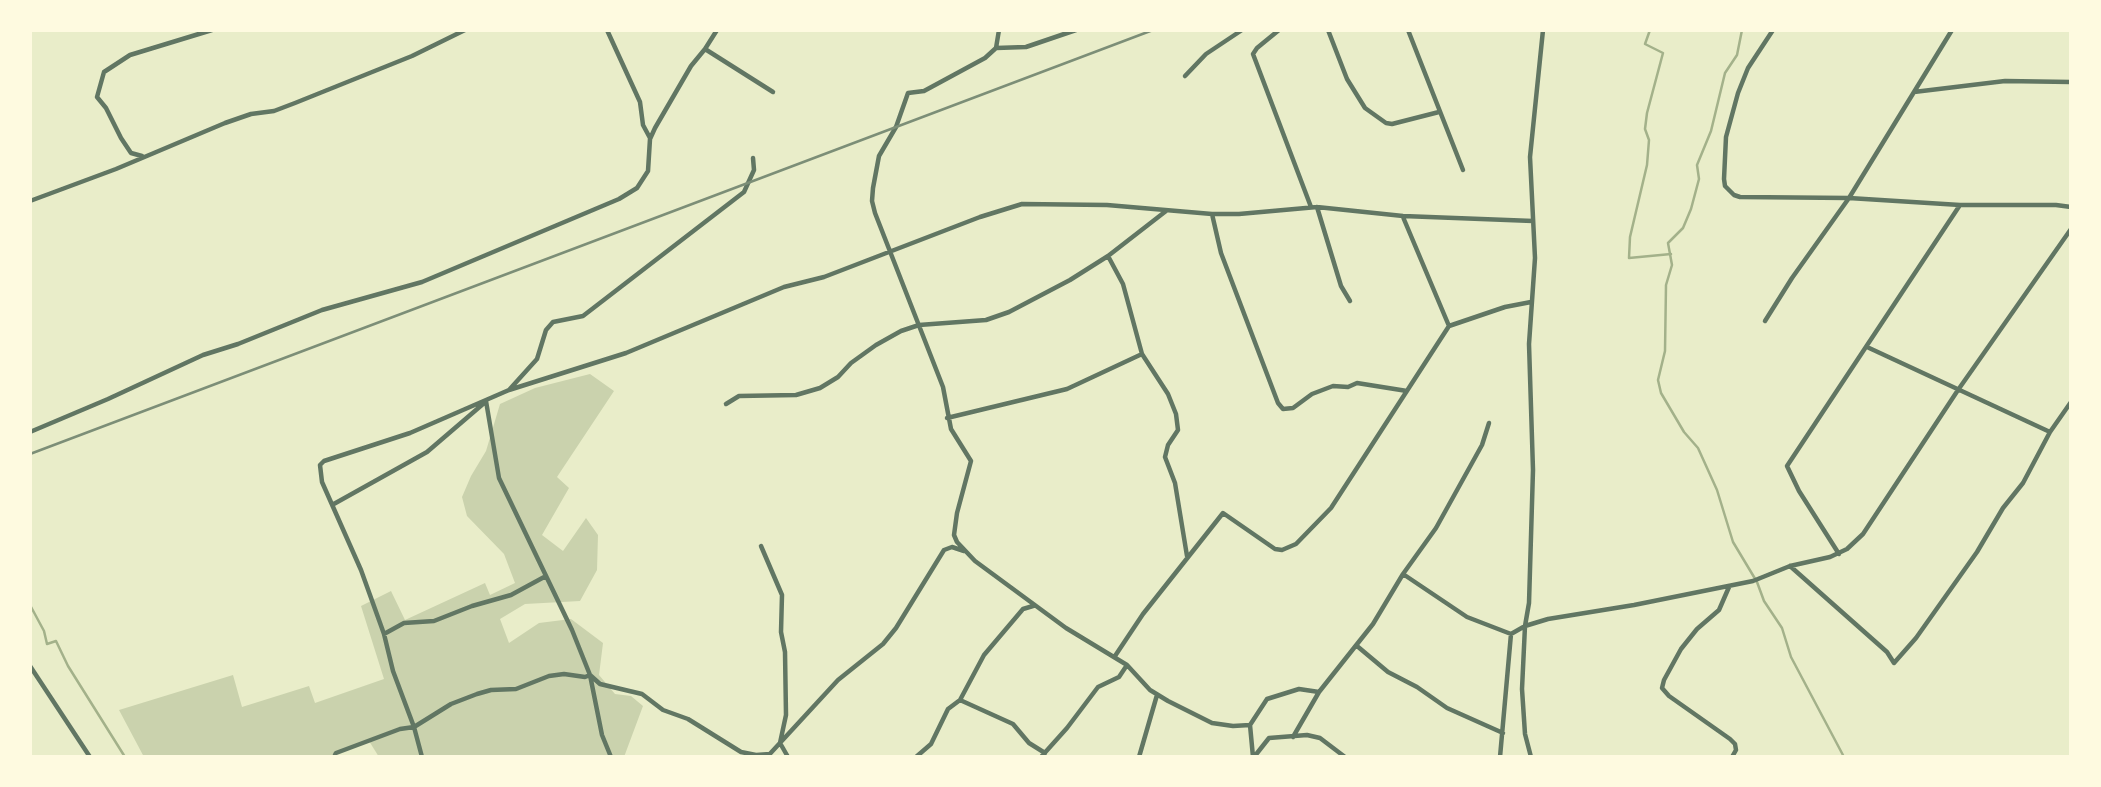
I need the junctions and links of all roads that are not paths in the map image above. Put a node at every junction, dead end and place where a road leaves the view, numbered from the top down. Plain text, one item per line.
1 (212, 30) edge
2 (466, 30) edge
3 (607, 30) edge
4 (717, 30) edge
5 (999, 30) edge
6 (1076, 30) edge
7 (1242, 30) edge
8 (1279, 30) edge
9 (1328, 30) edge
10 (1408, 30) edge
11 (1543, 30) edge
12 (1773, 30) edge
13 (1952, 30) edge
14 (996, 48) junction
15 (705, 49) junction
16 (1185, 76) dead end
17 (2071, 82) edge
18 (773, 92) dead end
19 (1913, 92) junction
20 (1439, 112) junction
21 (650, 139) junction
22 (143, 156) junction
23 (753, 158) dead end
24 (1463, 170) dead end
25 (1849, 198) junction
26 (30, 201) edge
27 (1960, 205) junction
28 (1311, 207) junction
29 (1317, 207) junction
30 (2071, 207) edge
31 (1167, 211) junction
32 (1212, 214) junction
33 (1403, 216) junction
34 (1533, 220) junction
35 (2071, 229) edge
36 (892, 252) junction
37 (1108, 256) junction
38 (1350, 301) dead end
39 (1531, 302) junction
40 (1765, 321) dead end
41 (919, 325) junction
42 (1449, 326) junction
43 (1866, 347) junction
44 (1142, 354) junction
45 (509, 390) junction
46 (1958, 390) junction
47 (1407, 391) junction
48 (486, 401) junction
49 (2071, 402) edge
50 (726, 404) dead end
51 (947, 418) junction
52 (1489, 423) dead end
53 (30, 432) edge
54 (2050, 432) junction
55 (332, 505) junction
56 (954, 535) junction
57 (761, 546) dead end
58 (944, 550) junction
59 (965, 551) junction
60 (1839, 554) junction
61 (1187, 557) junction
62 (1790, 566) junction
63 (1403, 574) junction
64 (546, 576) junction
65 (1729, 586) junction
66 (1034, 606) junction
67 (1525, 626) junction
68 (384, 634) junction
69 (1511, 634) junction
70 (1357, 646) junction
71 (1115, 656) junction
72 (1128, 665) junction
73 (30, 666) edge
74 (590, 675) junction
75 (1319, 692) junction
76 (1157, 695) junction
77 (960, 700) junction
78 (1250, 725) junction
79 (414, 727) junction
80 (1503, 733) junction
81 (1293, 737) junction
82 (780, 743) junction
83 (769, 755) edge
84 (1043, 755) edge
85 (90, 757) edge
86 (334, 757) edge
87 (422, 757) edge
88 (611, 757) edge
89 (789, 757) edge
90 (916, 757) edge
91 (1139, 757) edge
92 (1253, 757) edge
93 (1345, 757) edge
94 (1500, 757) edge
95 (1531, 757) edge
96 (1732, 757) edge

1 - 22 street
2 - 22 street
3 - 21 street
4 - 15 street
5 - 14 street
6 - 14 street
7 - 16 street
8 - 28 street
9 - 20 street
10 - 20 street
11 - 34 street
12 - 25 street
13 - 19 street
14 - 36 street
15 - 18 street
15 - 21 street
17 - 19 street
19 - 25 street
20 - 24 street
21 - 53 street
22 - 26 street
23 - 45 street
25 - 27 street
25 - 40 street
27 - 30 street
27 - 43 street
28 - 29 street
28 - 32 street
29 - 33 street
29 - 38 street
31 - 32 street
31 - 36 street
31 - 37 street
32 - 47 street
33 - 34 street
33 - 42 street
34 - 39 street
35 - 46 street
36 - 41 street
36 - 45 street
37 - 41 street
37 - 44 street
39 - 42 street
39 - 67 street
41 - 50 street
41 - 51 street
42 - 47 street
43 - 46 street
43 - 60 street
44 - 51 street
44 - 61 street
45 - 48 street
46 - 54 street
46 - 60 street
47 - 61 street
48 - 55 street
48 - 55 street
48 - 64 street
49 - 54 street
51 - 56 street
52 - 63 street
54 - 62 street
55 - 68 street
56 - 58 street
56 - 59 street
57 - 82 street
58 - 59 street
58 - 82 street
59 - 66 street
60 - 62 street
61 - 71 street
62 - 65 street
63 - 69 street
63 - 70 street
64 - 68 street
64 - 74 street
65 - 67 street
65 - 96 street
66 - 71 street
66 - 77 street
67 - 69 street
67 - 95 street
68 - 79 street
69 - 80 street
70 - 75 street
70 - 80 street
71 - 72 street
72 - 76 street
72 - 84 street
73 - 85 street
74 - 79 street
74 - 83 street
74 - 88 street
75 - 78 street
75 - 81 street
76 - 78 street
76 - 91 street
77 - 84 street
77 - 90 street
78 - 92 street
79 - 86 street
79 - 87 street
80 - 94 street
81 - 92 street
81 - 93 street
82 - 83 street
82 - 89 street

